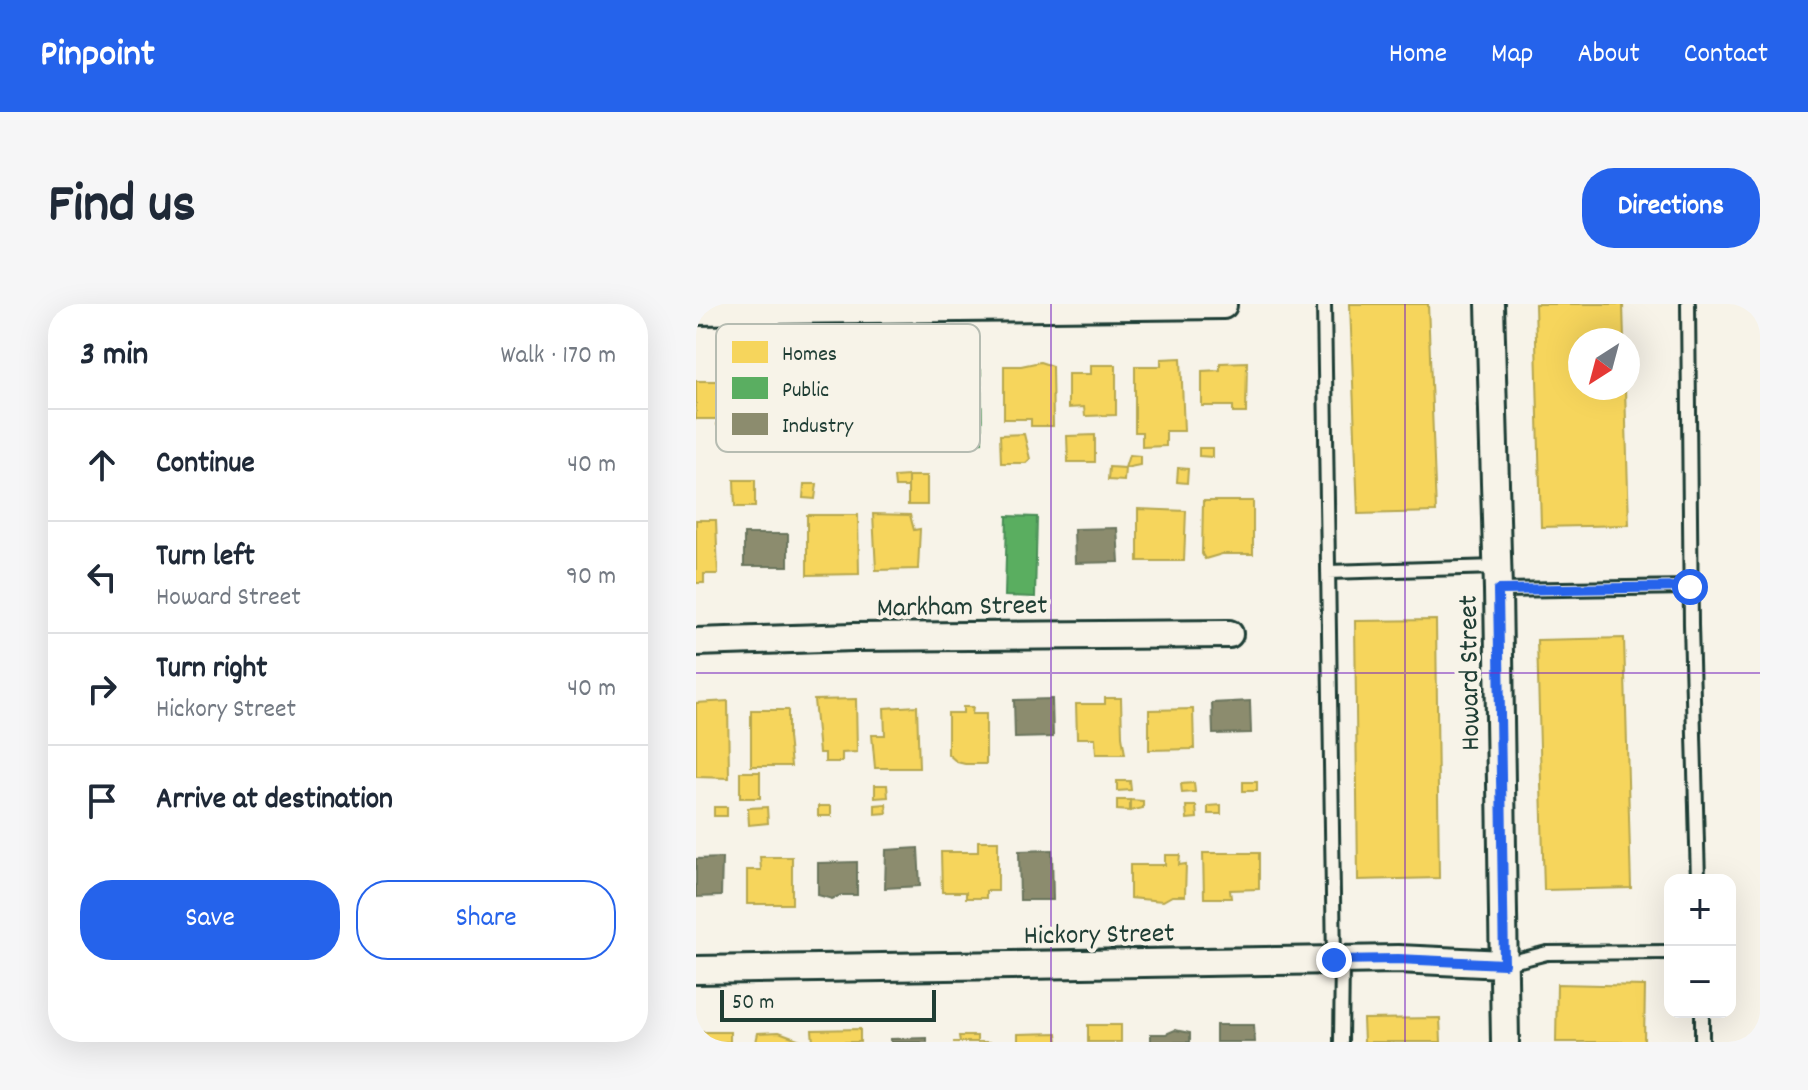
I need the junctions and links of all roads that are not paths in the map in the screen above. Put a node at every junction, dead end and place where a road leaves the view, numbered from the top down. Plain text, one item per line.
1 (1324, 304) edge
2 (1490, 304) edge
3 (1688, 304) edge
4 (1127, 305) edge
5 (1223, 305) edge
6 (696, 311) edge
7 (1328, 572) junction
8 (1498, 578) junction
9 (1690, 587) junction
10 (1229, 634) dead end
11 (696, 642) edge
12 (1698, 874) edge
13 (1664, 952) edge
14 (1338, 960) junction
15 (1504, 964) junction
16 (696, 970) edge
17 (1702, 1018) edge
18 (1341, 1042) edge
19 (1505, 1042) edge
20 (1702, 1042) edge

1 - 7 lane
2 - 8 street, Howard Street
3 - 9 lane
4 - 5 street
4 - 6 street
7 - 8 lane
7 - 14 lane
8 - 9 lane
8 - 15 street, Howard Street
9 - 12 lane
10 - 11 street, Markham Street
13 - 15 lane
14 - 15 street, Hickory Street
14 - 16 street, Hickory Street
14 - 18 lane
15 - 19 street, Howard Street
17 - 20 lane

